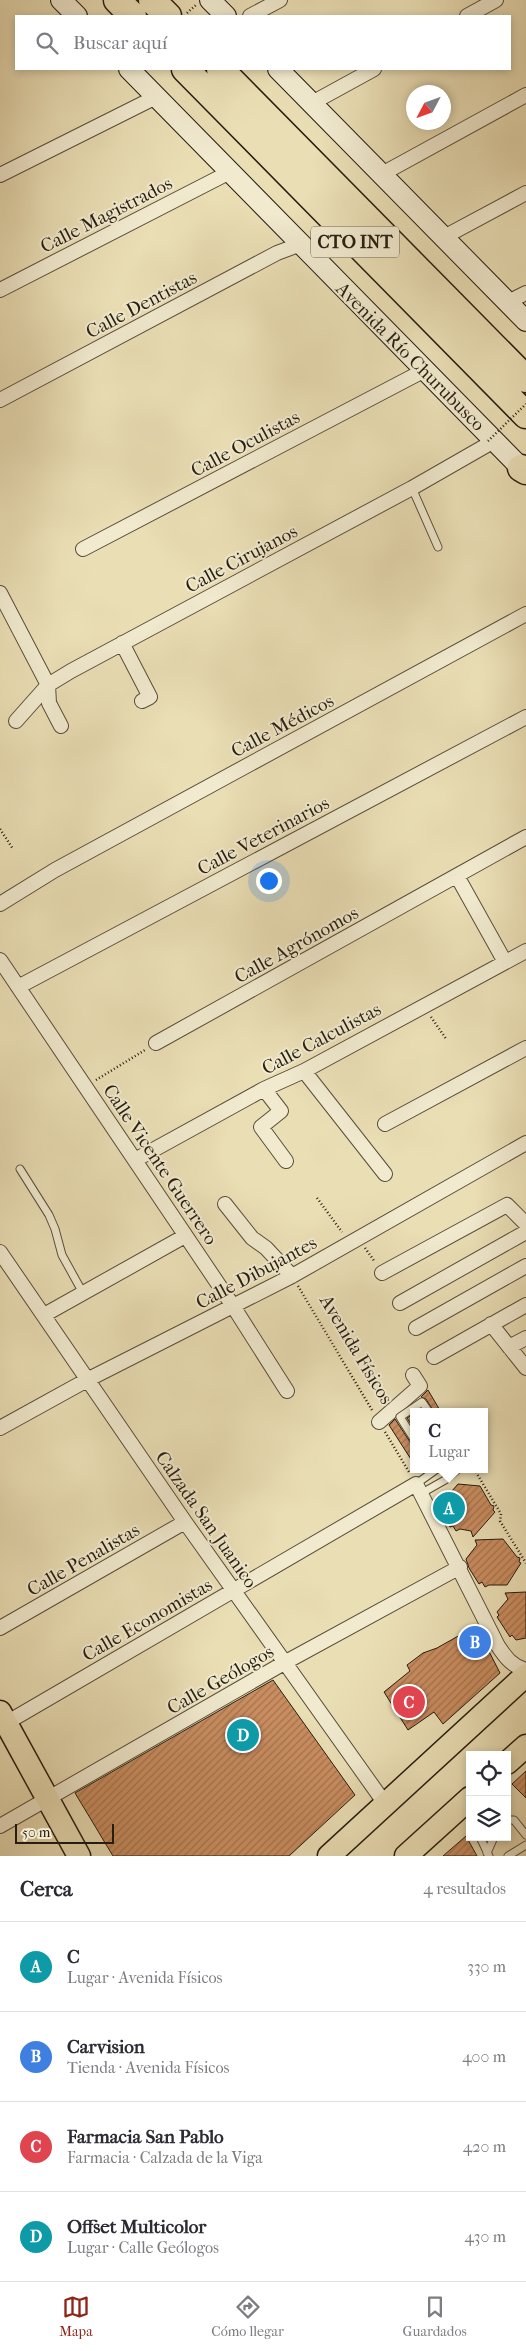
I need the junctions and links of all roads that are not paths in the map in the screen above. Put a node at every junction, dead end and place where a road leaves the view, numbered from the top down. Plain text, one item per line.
1 (61, 0) edge
2 (117, 0) edge
3 (152, 0) edge
4 (210, 0) edge
5 (280, 0) edge
6 (496, 0) edge
7 (76, 15) edge
8 (132, 15) edge
9 (167, 15) edge
10 (225, 15) edge
11 (252, 15) edge
12 (469, 15) edge
13 (130, 70) edge
14 (186, 70) edge
15 (221, 70) edge
16 (279, 70) edge
17 (372, 70) edge
18 (526, 95) edge
19 (156, 97) junction
20 (312, 104) junction
21 (230, 172) junction
22 (382, 174) junction
23 (0, 175) edge
24 (526, 193) edge
25 (444, 238) junction
26 (301, 244) junction
27 (0, 290) edge
28 (526, 292) edge
29 (508, 302) junction
30 (526, 320) edge
31 (425, 370) junction
32 (526, 379) edge
33 (0, 400) edge
34 (526, 415) edge
35 (491, 441) junction
36 (524, 471) edge
37 (412, 488) junction
38 (438, 547) dead end
39 (83, 549) dead end
40 (0, 593) edge
41 (526, 614) edge
42 (122, 643) junction
43 (48, 685) junction
44 (142, 701) dead end
45 (526, 718) edge
46 (16, 721) dead end
47 (62, 726) dead end
48 (526, 838) edge
49 (457, 876) junction
50 (0, 904) edge
51 (526, 951) edge
52 (0, 960) edge
53 (505, 962) junction
54 (18, 986) junction
55 (156, 1044) road end
56 (526, 1048) edge
57 (304, 1071) junction
58 (264, 1089) junction
59 (385, 1124) dead end
60 (526, 1143) edge
61 (135, 1160) junction
62 (286, 1161) dead end
63 (20, 1169) dead end
64 (385, 1174) dead end
65 (225, 1204) dead end
66 (526, 1224) edge
67 (526, 1232) edge
68 (185, 1236) junction
69 (0, 1252) edge
70 (526, 1266) edge
71 (382, 1273) dead end
72 (292, 1276) junction
73 (83, 1293) junction
74 (400, 1303) dead end
75 (526, 1305) edge
76 (233, 1306) junction
77 (44, 1314) junction
78 (492, 1324) junction
79 (416, 1328) dead end
80 (526, 1338) edge
81 (509, 1347) junction
82 (434, 1357) dead end
83 (526, 1368) edge
84 (414, 1375) dead end
85 (87, 1380) junction
86 (287, 1391) dead end
87 (413, 1408) edge
88 (426, 1408) edge
89 (410, 1410) edge
90 (379, 1422) road end
91 (0, 1428) edge
92 (410, 1433) edge
93 (433, 1473) edge
94 (453, 1473) edge
95 (419, 1488) junction
96 (185, 1522) junction
97 (460, 1566) junction
98 (234, 1591) junction
99 (0, 1628) edge
100 (284, 1663) junction
101 (526, 1670) edge
102 (526, 1675) edge
103 (2, 1721) edge
104 (526, 1746) edge
105 (511, 1759) edge
106 (48, 1800) junction
107 (386, 1805) junction
108 (466, 1805) edge
109 (511, 1820) edge
110 (0, 1826) edge
111 (526, 1835) edge
112 (482, 1841) edge
113 (493, 1841) edge
114 (526, 1845) edge
115 (488, 1854) edge
116 (79, 1856) edge
117 (329, 1856) edge
118 (406, 1856) edge
119 (508, 1856) edge

1 - 7 main road
2 - 8 highway
3 - 9 highway
4 - 10 main road
5 - 11 street
6 - 12 street
13 - 19 main road, Avenida Río Churubusco / CTO INT
14 - 34 highway, CTO INT
15 - 32 highway, CTO INT
16 - 20 main road, CTO INT
17 - 20 street
18 - 22 street
19 - 21 main road, Avenida Río Churubusco / CTO INT
19 - 23 street
20 - 22 main road, CTO INT
21 - 26 main road, Avenida Río Churubusco / CTO INT
21 - 27 street, Calle Magistrados
22 - 25 main road, CTO INT
24 - 25 street
25 - 29 main road, CTO INT
26 - 31 main road, Avenida Río Churubusco / CTO INT
26 - 33 street, Calle Dentistas
28 - 29 street
29 - 30 main road, CTO INT
31 - 35 main road, Avenida Río Churubusco / CTO INT
31 - 39 street, Calle Oculistas
35 - 36 main road, Avenida Río Churubusco / CTO INT
35 - 37 street, Calle Cirujanos
37 - 38 lane
37 - 42 street, Calle Cirujanos
40 - 43 street
41 - 50 street, Calle Médicos
42 - 43 street, Calle Cirujanos
42 - 44 street
43 - 46 street, Calle Cirujanos
43 - 47 street
45 - 54 street, Calle Veterinarios
48 - 49 street, Calle Agrónomos
49 - 53 street
49 - 55 street, Calle Agrónomos
51 - 53 street, Calle Calculistas
52 - 54 street, Calle Vicente Guerrero
53 - 57 street, Calle Calculistas
54 - 61 street, Calle Vicente Guerrero
56 - 59 street
57 - 58 street, Calle Calculistas
57 - 64 street
58 - 61 street, Calle Calculistas
58 - 62 street
60 - 72 street, Calle Dibujantes
61 - 68 street, Calle Vicente Guerrero
63 - 73 lane
65 - 72 street
66 - 71 street
67 - 74 street
68 - 73 street
68 - 76 street, Calle Vicente Guerrero
69 - 77 street, Calzada San Juanico
70 - 79 street
72 - 76 street, Calle Dibujantes
73 - 77 street
75 - 78 street
76 - 85 street, Calle Dibujantes
76 - 86 street, Calle Vicente Guerrero
77 - 85 street, Calzada San Juanico
78 - 81 street
78 - 82 street
80 - 81 street
81 - 83 street
84 - 90 street
85 - 91 street, Calle Dibujantes
85 - 96 street, Calzada San Juanico
87 - 88 lane, bridge
89 - 92 lane, bridge
93 - 95 lane
94 - 95 lane
95 - 97 street
95 - 98 street, Calle Economistas
96 - 98 street, Calzada San Juanico
96 - 99 street, Calle Penalistas
97 - 100 street, Calle Geólogos
97 - 101 street
98 - 100 street, Calzada San Juanico
98 - 103 street, Calle Economistas
100 - 106 street, Calle Geólogos
100 - 107 street, Calzada San Juanico
102 - 107 main road
103 - 106 main road
104 - 105 main road
106 - 110 street, Calle Geólogos
106 - 116 main road
107 - 117 main road
108 - 118 main road
109 - 111 lane
112 - 115 lane
113 - 115 lane
114 - 119 lane

